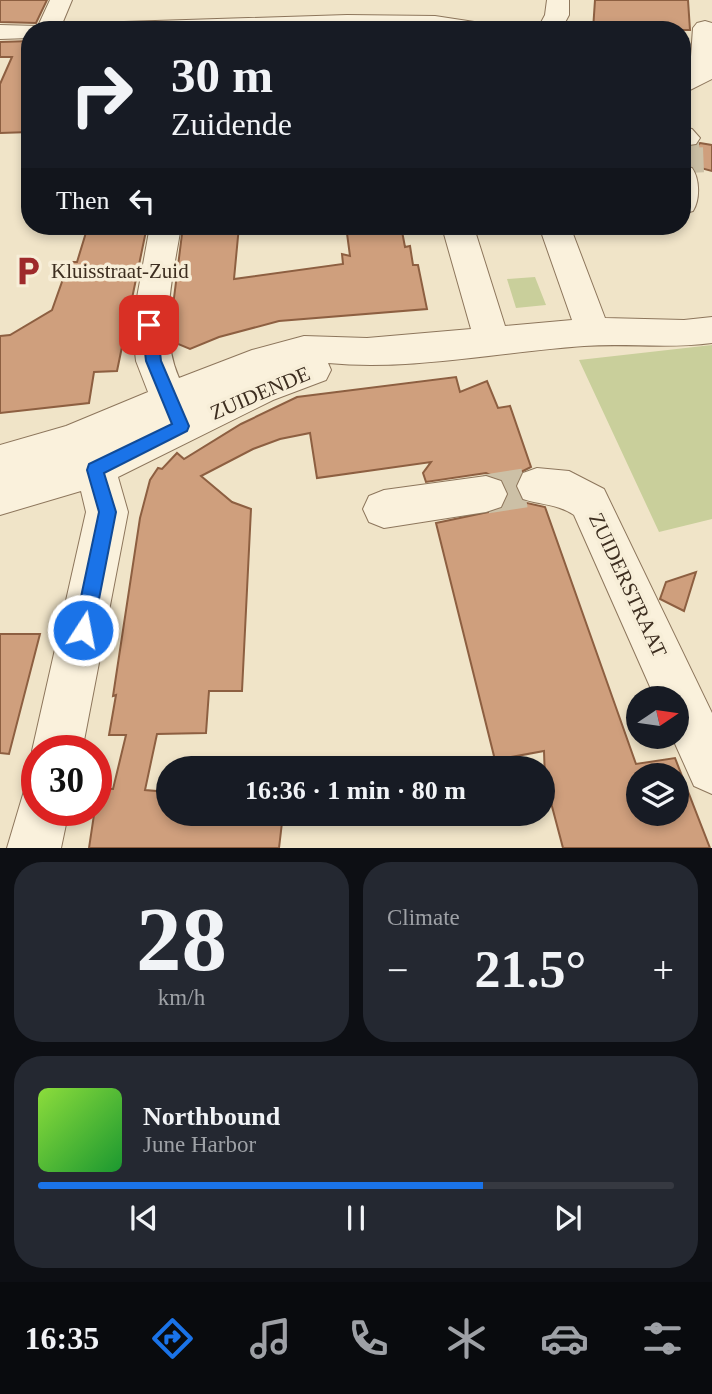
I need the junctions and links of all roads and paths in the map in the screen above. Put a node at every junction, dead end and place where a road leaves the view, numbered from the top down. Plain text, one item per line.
1 (61, 0) edge
2 (213, 0) edge
3 (444, 0) edge
4 (558, 0) edge
5 (52, 21) edge
6 (209, 21) edge
7 (437, 21) edge
8 (554, 21) edge
9 (705, 28) dead end
10 (21, 31) edge
11 (0, 32) edge
12 (691, 81) edge
13 (164, 235) edge
14 (460, 235) edge
15 (558, 235) edge
16 (712, 310) edge
17 (638, 330) junction
18 (712, 330) edge
19 (593, 332) junction
20 (492, 341) junction
21 (176, 412) junction
22 (91, 453) junction
23 (0, 462) edge
24 (553, 487) tunnel mouth
25 (486, 494) tunnel mouth
26 (0, 497) edge
27 (384, 509) dead end
28 (60, 735) edge
29 (712, 768) edge
30 (39, 826) edge
31 (34, 848) edge

1 - 5 street
2 - 6 street
3 - 7 street
4 - 8 street
9 - 12 street
10 - 11 street
13 - 21 street
14 - 20 street
15 - 19 street
16 - 17 street, ZUIDENDE
17 - 18 street, ZUIDENDE
17 - 19 street, ZUIDENDE
19 - 20 street, ZUIDENDE
20 - 21 street, ZUIDENDE
21 - 22 street, ZUIDENDE
22 - 23 street, ZUIDENDE
22 - 26 street, ZUIDENDE
22 - 28 street
24 - 29 street, ZUIDERSTRAAT
25 - 27 street
30 - 31 street

